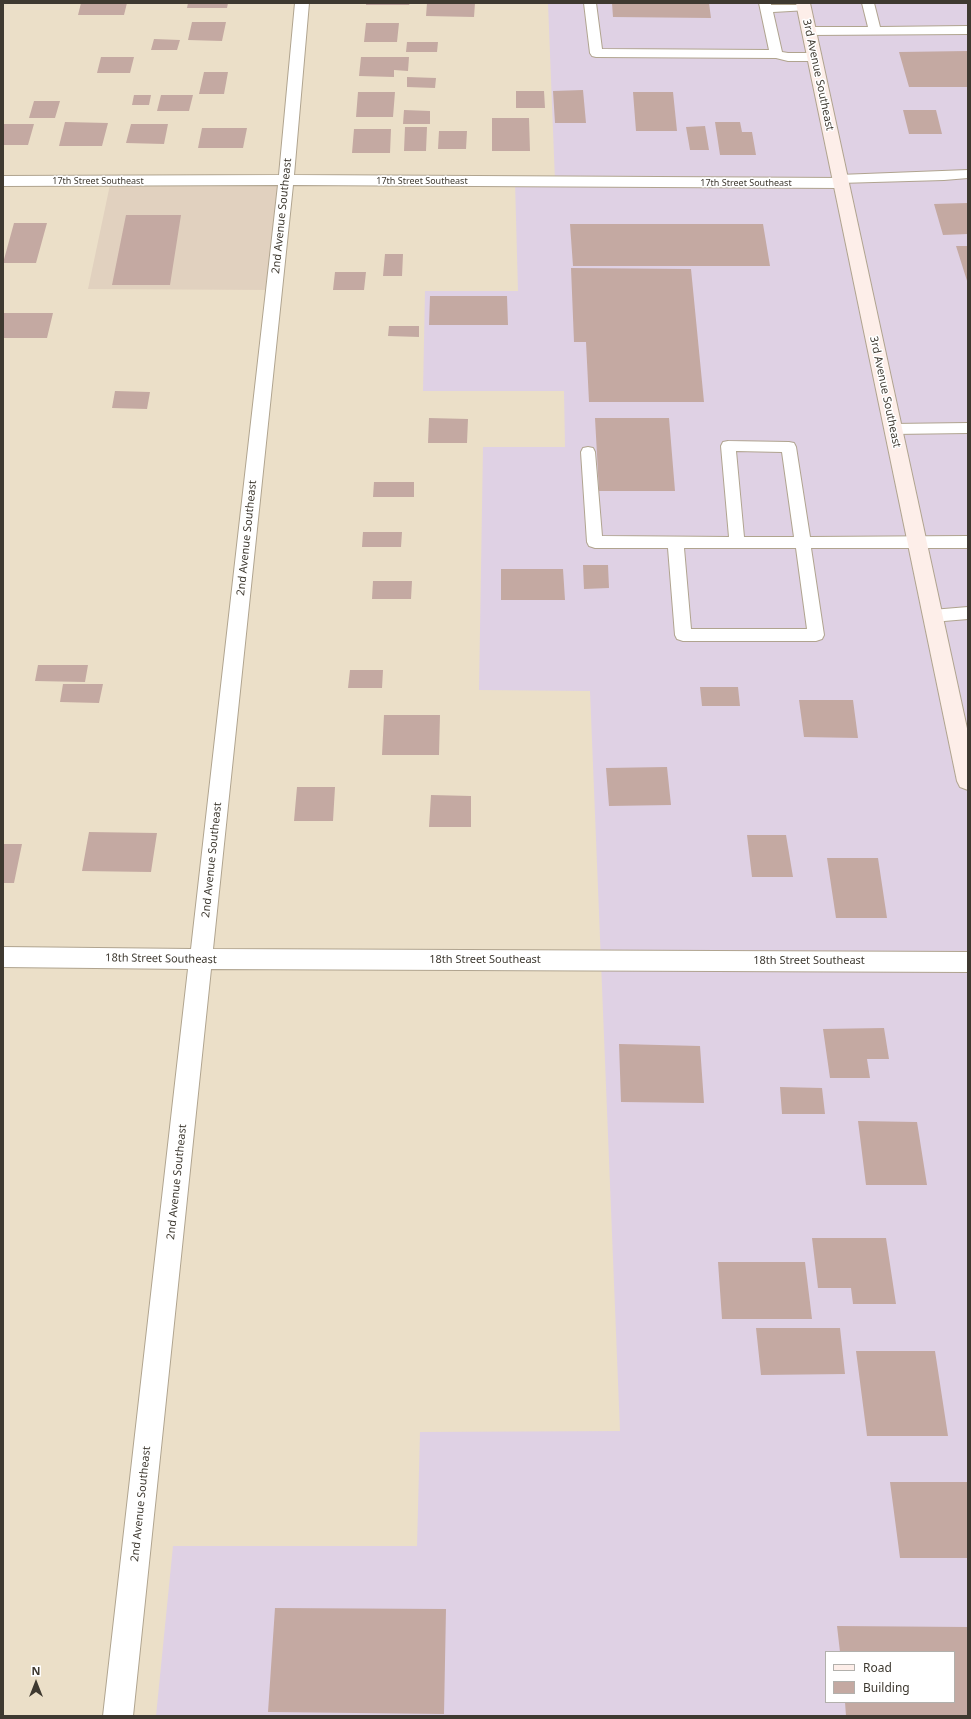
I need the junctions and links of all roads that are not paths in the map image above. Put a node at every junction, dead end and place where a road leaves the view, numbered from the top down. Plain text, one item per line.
1 (302, 3) edge
2 (590, 3) edge
3 (868, 3) edge
4 (766, 6) edge
5 (803, 6) edge
6 (968, 30) edge
7 (809, 31) junction
8 (875, 31) junction
9 (776, 54) junction
10 (814, 57) junction
11 (968, 174) edge
12 (286, 180) junction
13 (3, 181) edge
14 (840, 181) junction
15 (968, 429) edge
16 (893, 430) junction
17 (588, 452) dead end
18 (968, 542) edge
19 (737, 543) junction
20 (804, 543) junction
21 (917, 543) junction
22 (676, 544) junction
23 (968, 613) edge
24 (932, 616) junction
25 (966, 758) edge
26 (968, 780) edge
27 (3, 957) edge
28 (201, 960) junction
29 (968, 962) edge
30 (118, 1716) edge

1 - 12 street, 2nd Avenue Southeast
2 - 9 lane
3 - 8 lane
4 - 5 lane
4 - 9 lane
5 - 7 main road, 3rd Avenue Southeast
6 - 8 lane
7 - 8 lane
7 - 10 main road, 3rd Avenue Southeast
9 - 10 lane
10 - 14 main road, 3rd Avenue Southeast
11 - 14 lane
12 - 13 street, 17th Street Southeast
12 - 14 street, 17th Street Southeast
12 - 28 street, 2nd Avenue Southeast
14 - 16 main road, 3rd Avenue Southeast
15 - 16 lane
16 - 21 main road, 3rd Avenue Southeast
17 - 22 lane
18 - 21 lane
19 - 20 lane
19 - 20 lane
19 - 22 lane
20 - 21 lane
20 - 22 lane
21 - 24 main road, 3rd Avenue Southeast
23 - 24 lane
24 - 25 main road, 3rd Avenue Southeast
25 - 26 main road, 3rd Avenue Southeast
27 - 28 street, 18th Street Southeast
28 - 29 street, 18th Street Southeast
28 - 30 street, 2nd Avenue Southeast

